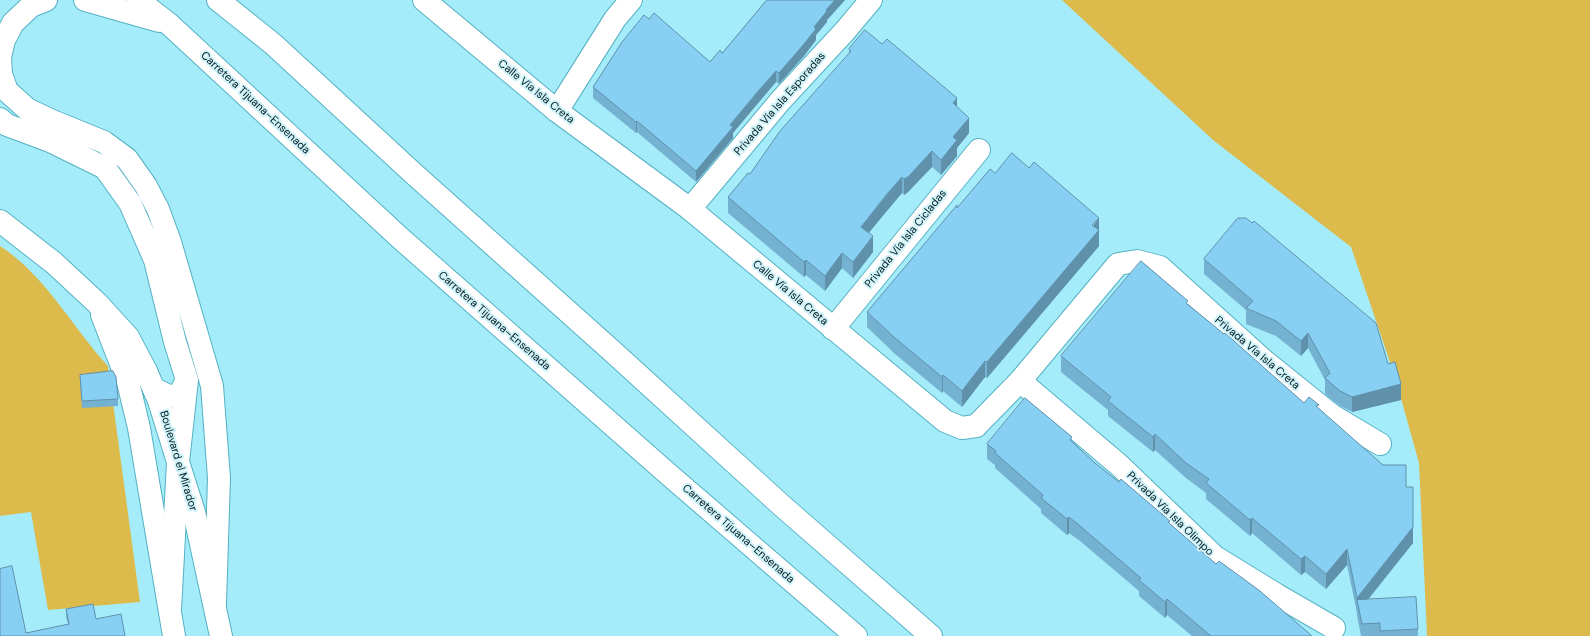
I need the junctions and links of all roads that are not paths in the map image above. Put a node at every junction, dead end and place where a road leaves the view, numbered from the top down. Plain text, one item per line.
1 (46, 0) edge
2 (85, 0) edge
3 (138, 0) edge
4 (218, 0) edge
5 (424, 0) edge
6 (631, 0) edge
7 (871, 0) edge
8 (169, 24) junction
9 (556, 111) junction
10 (0, 119) edge
11 (979, 150) dead end
12 (690, 209) junction
13 (0, 221) edge
14 (1137, 261) joint
15 (97, 303) junction
16 (833, 329) junction
17 (187, 380) junction
18 (1020, 381) junction
19 (154, 389) junction
20 (1380, 444) dead end
21 (178, 462) junction
22 (215, 604) junction
23 (170, 610) junction
24 (1334, 628) dead end
25 (174, 636) edge
26 (221, 636) edge
27 (856, 636) edge
28 (931, 636) edge

1 - 22 main road
2 - 8 main road
3 - 8 main road, Carretera Tijuana–Ensenada
4 - 28 main road
5 - 9 main road, Calle Vía Isla Creta
6 - 9 main road
7 - 12 main road, Privada Vía Isla Esporadas
8 - 27 main road, Carretera Tijuana–Ensenada
9 - 12 main road, Calle Vía Isla Creta
10 - 17 main road
11 - 16 main road, Privada Vía Isla Cicladas
12 - 16 main road, Calle Vía Isla Creta
13 - 15 main road, Boulevard el Mirador
14 - 18 main road, Calle Vía Isla Creta
14 - 20 main road, Privada Vía Isla Creta
15 - 19 main road, Boulevard el Mirador
15 - 23 main road, Boulevard el Mirador
16 - 18 main road, Calle Vía Isla Creta
17 - 19 main road
17 - 21 main road
18 - 24 main road, Privada Vía Isla Olimpo
19 - 21 main road, Boulevard el Mirador
21 - 22 main road, Boulevard el Mirador
21 - 23 main road
22 - 26 main road, Boulevard el Mirador
23 - 25 main road, Boulevard el Mirador

